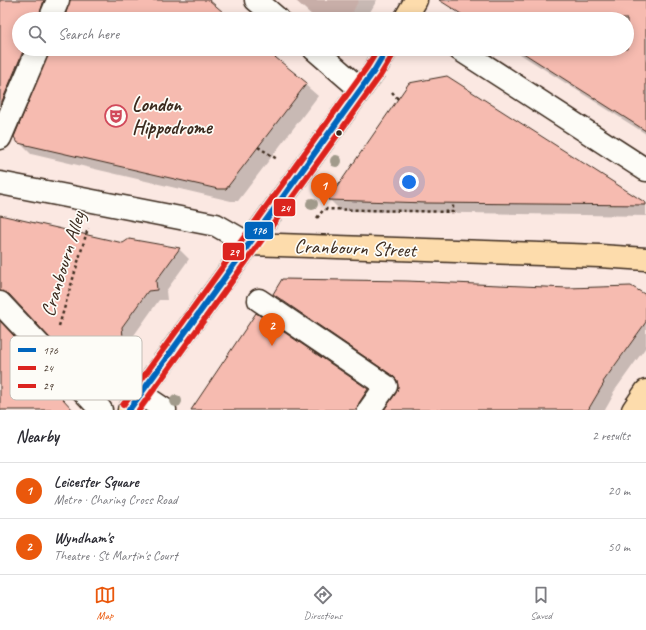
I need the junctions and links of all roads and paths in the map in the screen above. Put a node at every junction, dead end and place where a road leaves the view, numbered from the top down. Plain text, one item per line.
1 (58, 0) edge
2 (256, 0) edge
3 (53, 12) edge
4 (270, 12) edge
5 (35, 56) edge
6 (322, 56) edge
7 (381, 56) edge
8 (470, 56) edge
9 (360, 89) junction
10 (0, 138) edge
11 (646, 170) edge
12 (0, 183) edge
13 (96, 202) junction
14 (453, 203) dead end
15 (315, 221) dead end
16 (249, 244) junction
17 (646, 259) edge
18 (259, 300) dead end
19 (0, 303) edge
20 (31, 336) edge
21 (56, 336) edge
22 (142, 392) edge
23 (91, 400) edge
24 (135, 402) edge
25 (101, 410) edge
26 (166, 410) edge
27 (369, 410) edge

1 - 3 street
2 - 4 street
5 - 10 street
6 - 9 street
7 - 9 main road
8 - 11 street
9 - 16 main road
12 - 13 street, Cranbourn Street
13 - 16 street, Cranbourn Street
13 - 21 path, Cranbourn Alley
14 - 15 path
16 - 17 main road, Cranbourn Street
16 - 22 main road
18 - 27 street
19 - 20 street
23 - 25 street
24 - 26 street

